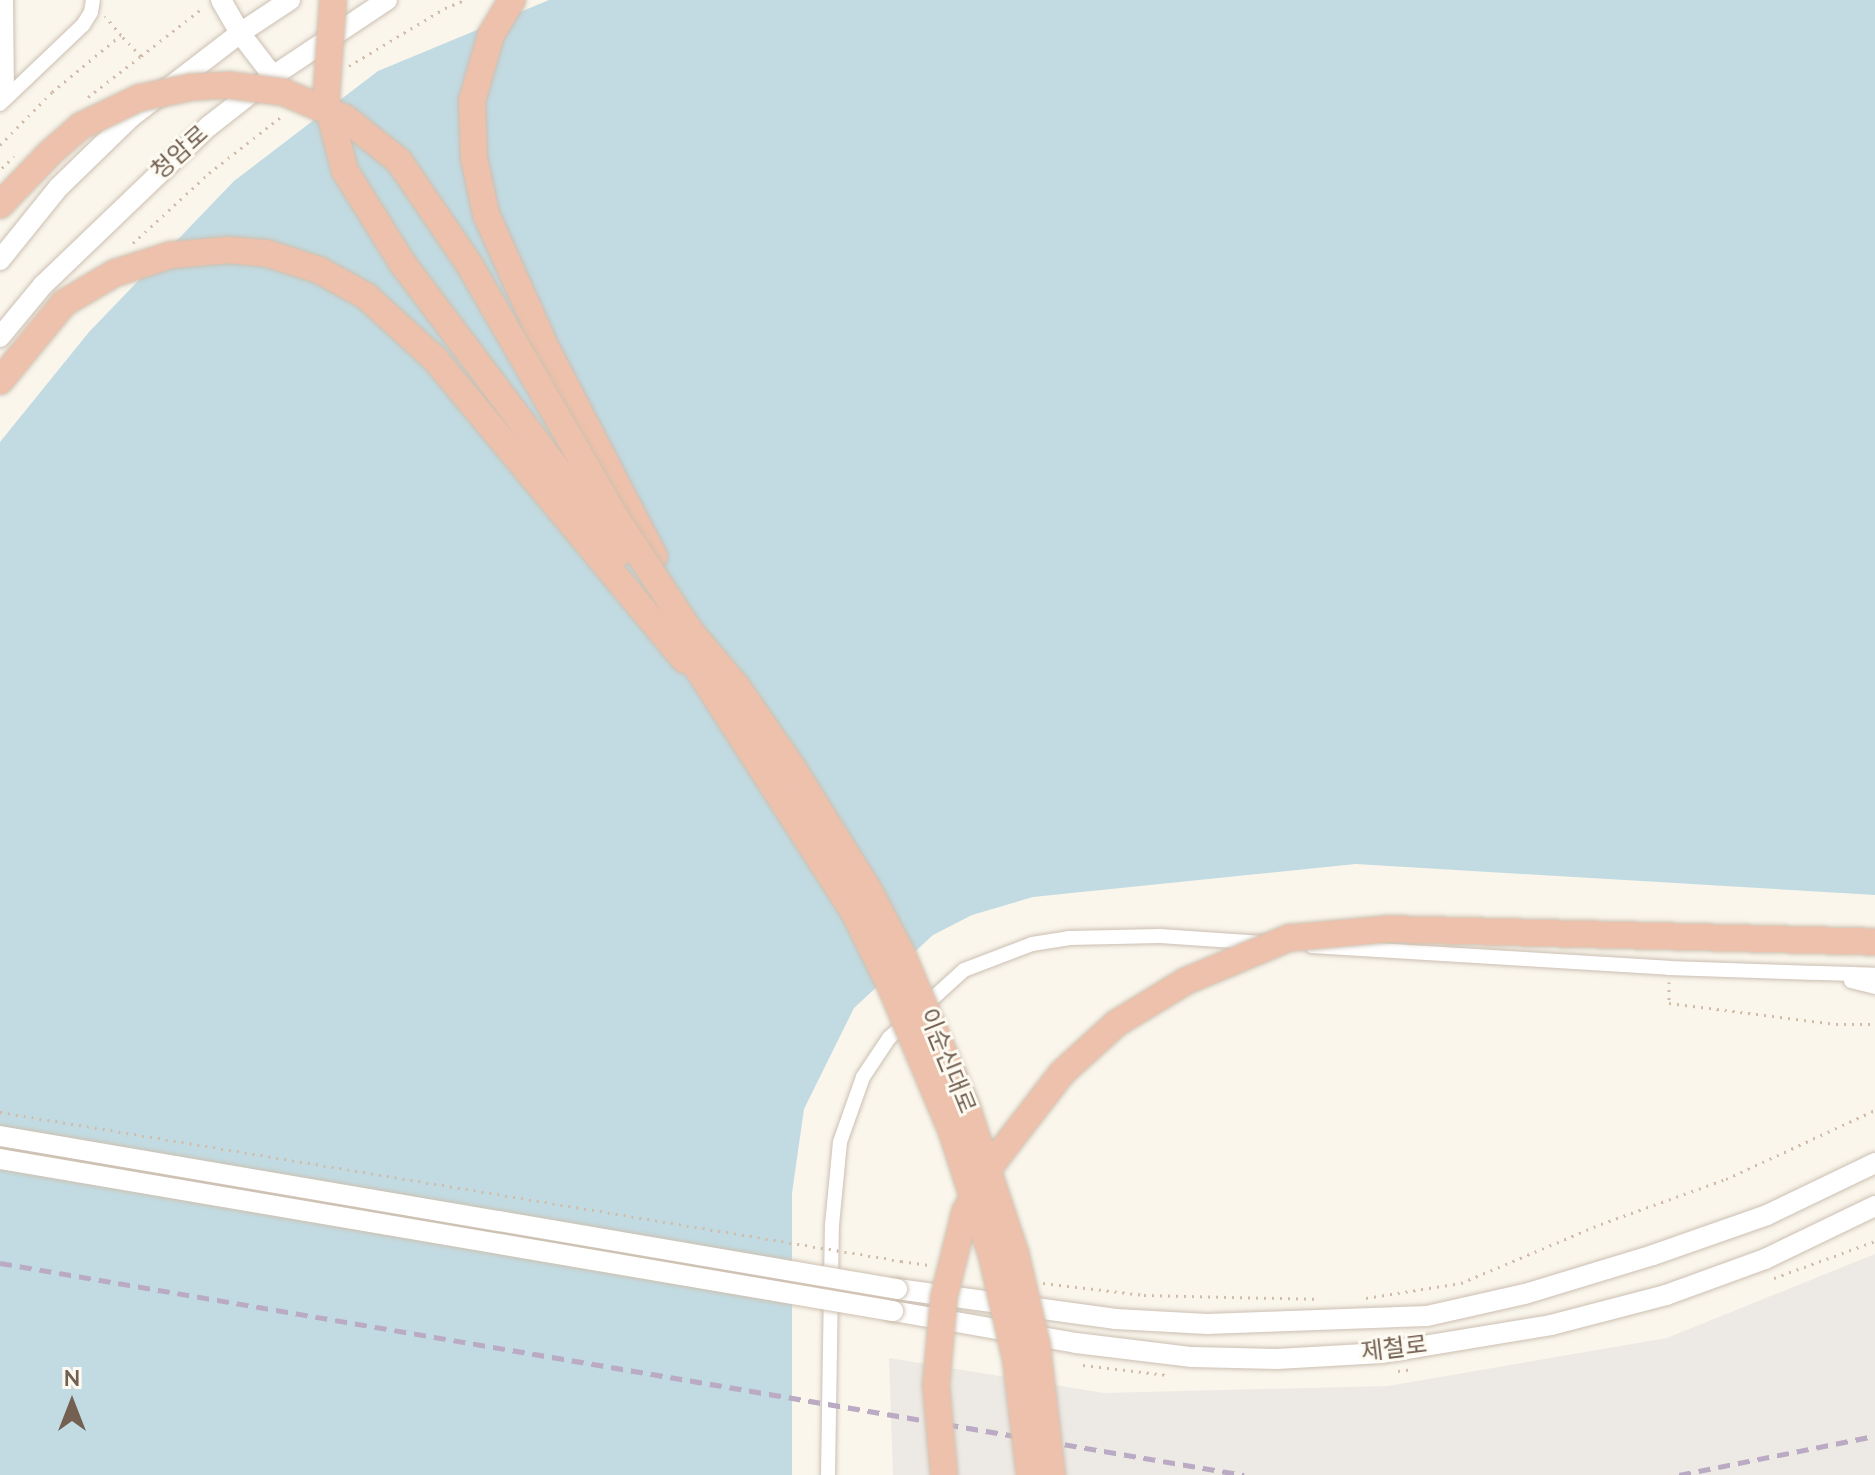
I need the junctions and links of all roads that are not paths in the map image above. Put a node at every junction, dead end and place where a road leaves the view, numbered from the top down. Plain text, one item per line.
1 (6, 0) edge
2 (221, 0) edge
3 (290, 0) edge
4 (333, 0) edge
5 (387, 0) edge
6 (512, 0) edge
7 (97, 6) edge
8 (240, 33) junction
9 (273, 76) junction
10 (3, 100) edge
11 (0, 205) edge
12 (0, 260) edge
13 (0, 337) edge
14 (0, 381) edge
15 (726, 691) junction
16 (1875, 942) edge
17 (1831, 975) junction
18 (1875, 975) edge
19 (1875, 987) edge
20 (0, 1136) edge
21 (0, 1159) edge
22 (1875, 1163) edge
23 (1875, 1206) edge
24 (828, 1475) edge
25 (944, 1475) edge
26 (1030, 1475) edge
27 (1052, 1475) edge

1 - 10 street
2 - 8 main road
3 - 8 main road
4 - 15 highway, bridge
5 - 9 main road, 청암로
6 - 15 highway, bridge
7 - 10 street
8 - 9 main road
8 - 12 main road
9 - 13 main road, 청암로
11 - 15 highway, bridge
14 - 15 highway, bridge
15 - 26 highway, 이순신대로, bridge
15 - 27 highway, 이순신대로, bridge
16 - 25 highway, bridge
17 - 18 street
17 - 19 street
17 - 24 street
20 - 22 main road, 제철로, bridge
21 - 23 main road, 제철로, bridge

